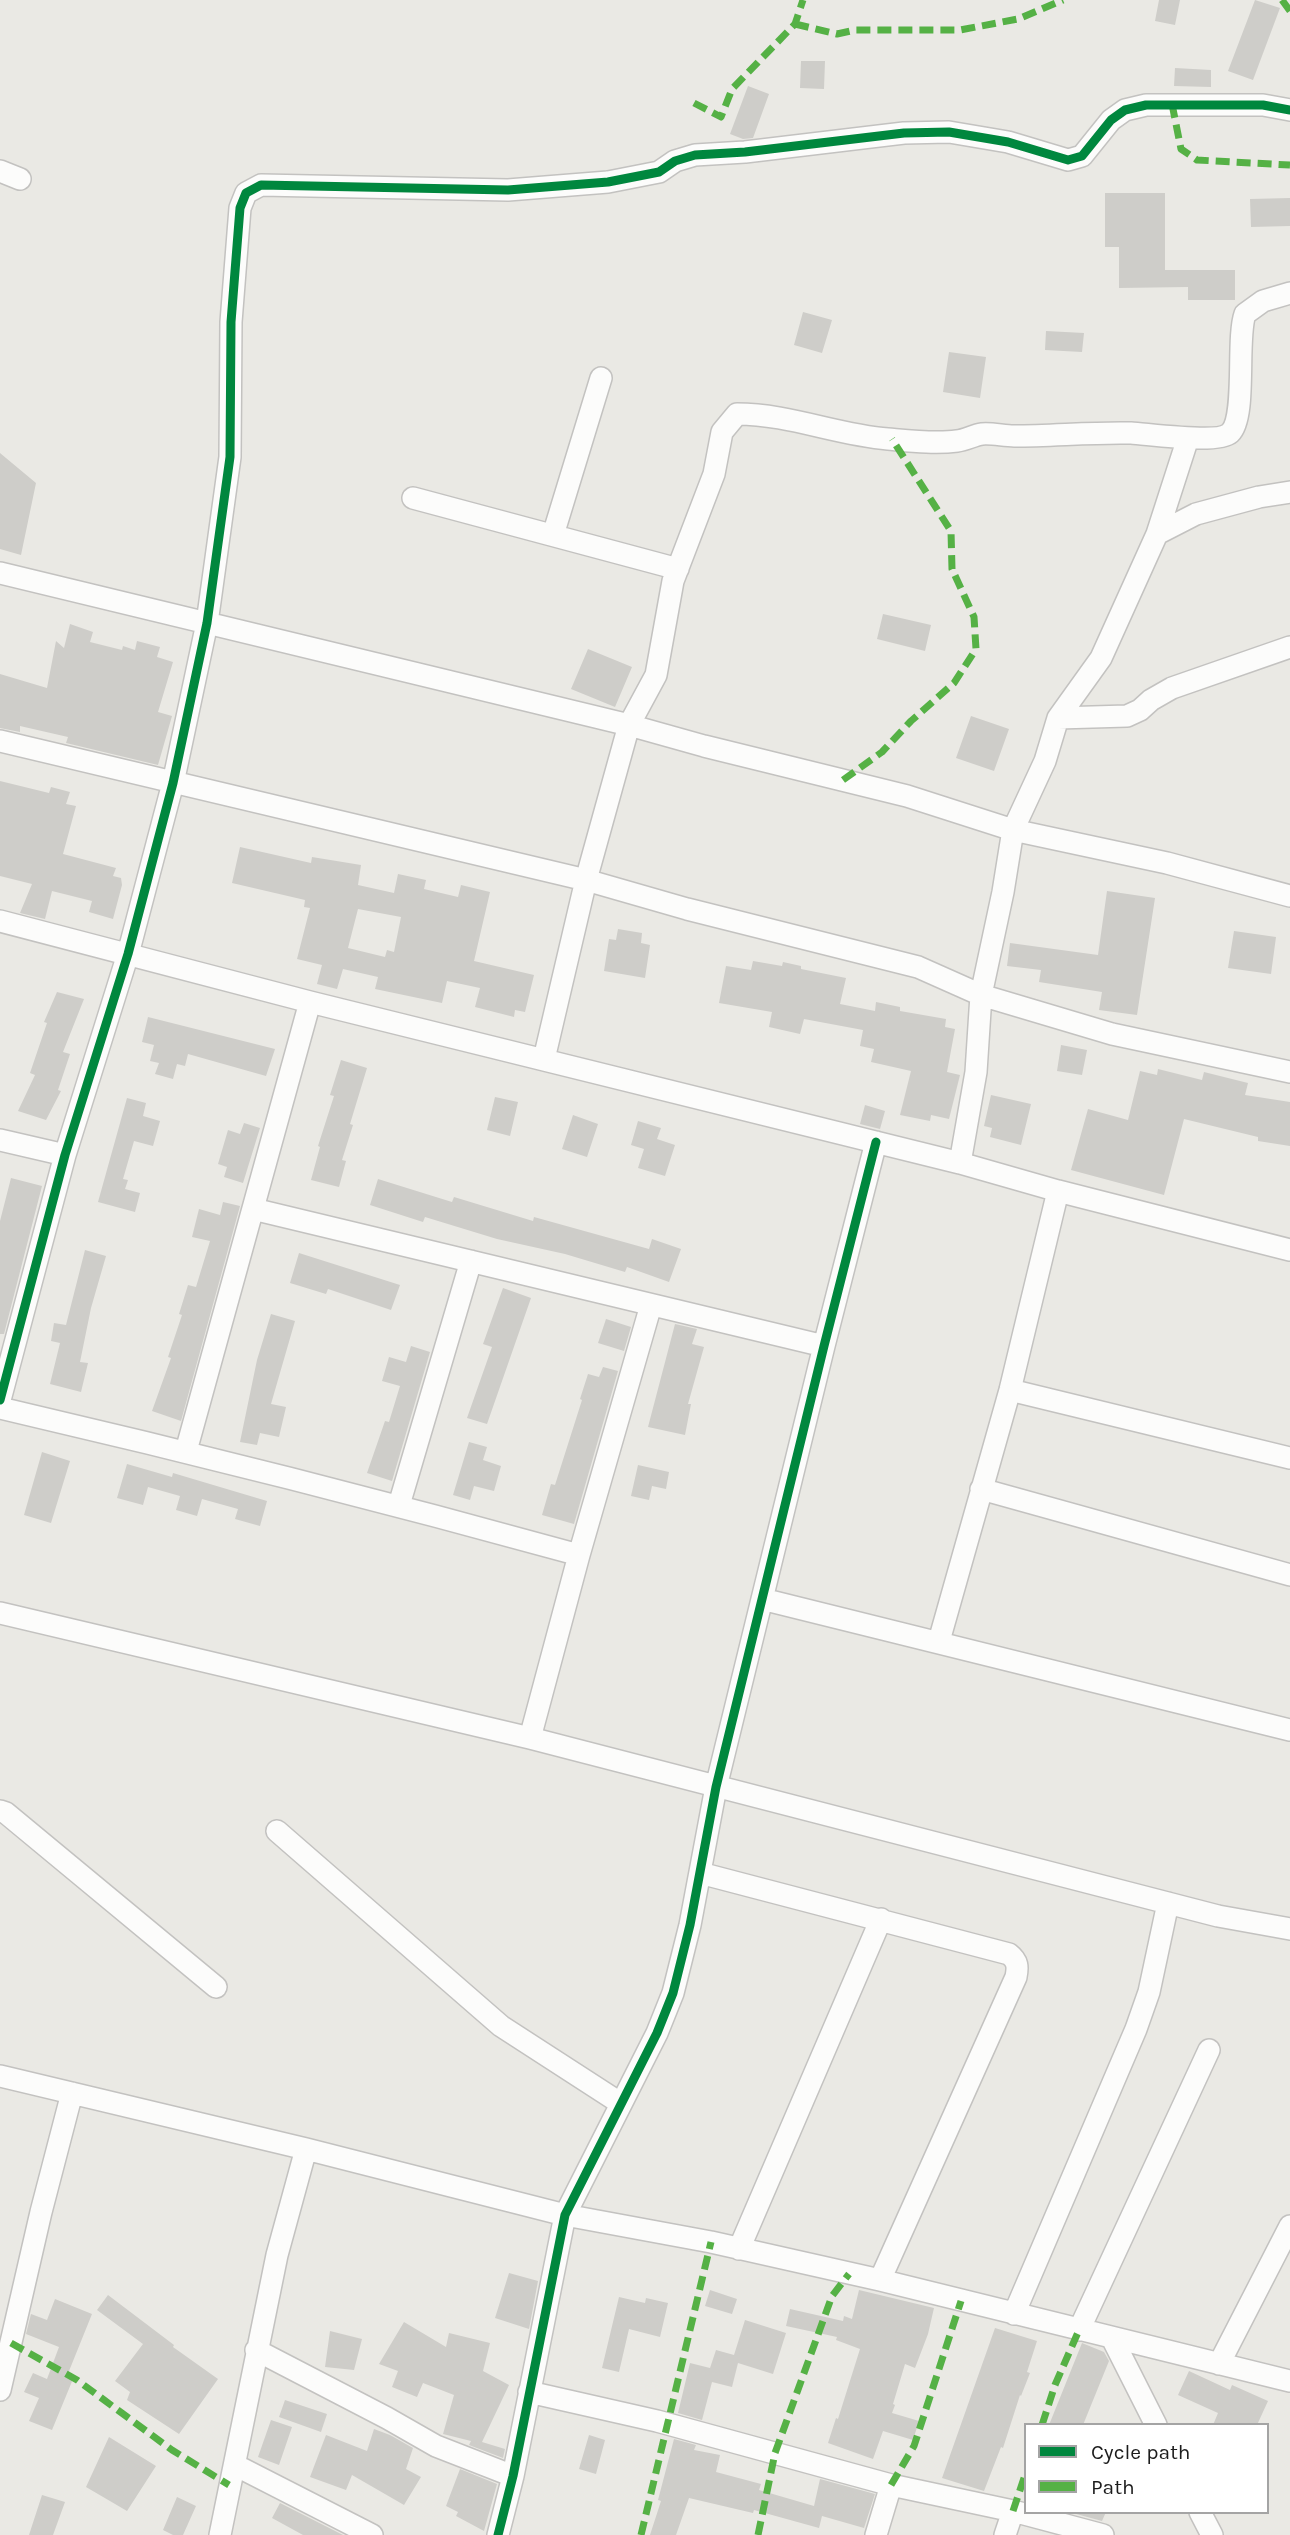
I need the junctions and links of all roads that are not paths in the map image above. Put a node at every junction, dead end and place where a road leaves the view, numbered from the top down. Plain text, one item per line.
1 (1290, 110) edge
2 (0, 171) edge
3 (20, 179) dead end
4 (1290, 293) edge
5 (601, 378) dead end
6 (1188, 438) junction
7 (1290, 492) edge
8 (413, 498) dead end
9 (1157, 534) junction
10 (553, 535) junction
11 (678, 569) junction
12 (0, 573) edge
13 (207, 623) junction
14 (1290, 647) edge
15 (1058, 718) junction
16 (629, 724) junction
17 (0, 741) edge
18 (173, 783) junction
19 (1013, 830) junction
20 (586, 880) junction
21 (1290, 895) edge
22 (0, 921) edge
23 (128, 954) junction
24 (981, 995) junction
25 (310, 1002) junction
26 (544, 1059) junction
27 (1290, 1072) edge
28 (0, 1140) edge
29 (876, 1142) junction
30 (65, 1155) junction
31 (960, 1163) junction
32 (1058, 1191) junction
33 (253, 1209) junction
34 (1290, 1250) edge
35 (471, 1261) junction
36 (651, 1305) junction
37 (824, 1346) junction
38 (1010, 1390) junction
39 (0, 1400) edge
40 (0, 1408) edge
41 (186, 1451) junction
42 (1290, 1458) edge
43 (981, 1489) junction
44 (399, 1505) junction
45 (579, 1555) junction
46 (1290, 1574) edge
47 (762, 1599) junction
48 (0, 1613) edge
49 (939, 1641) junction
50 (1290, 1730) edge
51 (530, 1738) junction
52 (716, 1787) junction
53 (0, 1811) edge
54 (277, 1831) dead end
55 (700, 1873) junction
56 (1168, 1903) junction
57 (881, 1919) junction
58 (1290, 1929) edge
59 (216, 1987) dead end
60 (1209, 2050) dead end
61 (0, 2076) edge
62 (72, 2092) junction
63 (620, 2103) junction
64 (306, 2149) junction
65 (565, 2214) junction
66 (1290, 2226) edge
67 (738, 2249) junction
68 (880, 2280) junction
69 (1014, 2314) junction
70 (1079, 2330) junction
71 (1112, 2338) junction
72 (256, 2350) junction
73 (1219, 2364) junction
74 (1, 2377) edge
75 (1290, 2381) edge
76 (529, 2392) junction
77 (1155, 2423) edge
78 (234, 2465) junction
79 (513, 2476) junction
80 (891, 2485) junction
81 (1013, 2511) junction
82 (1024, 2514) edge
83 (1024, 2514) edge
84 (1201, 2514) edge
85 (220, 2535) edge
86 (372, 2535) edge
87 (498, 2535) edge
88 (876, 2535) edge
89 (1005, 2535) edge
90 (1103, 2535) edge
91 (1212, 2535) edge

1 - 13 street
2 - 3 street
4 - 6 street
5 - 10 street
6 - 9 street
6 - 11 street
7 - 9 street
8 - 10 street
9 - 15 street
10 - 11 street
11 - 16 street
12 - 13 street
13 - 16 street
13 - 18 street
14 - 15 street
15 - 19 street
16 - 19 street
16 - 20 street
17 - 18 street
18 - 20 street
18 - 23 street
19 - 21 street
19 - 24 street
20 - 24 street
20 - 26 street
22 - 23 street
23 - 25 street
23 - 30 street
24 - 27 street
24 - 31 street
25 - 26 street
25 - 33 street
26 - 29 street
28 - 30 street
29 - 31 street
29 - 37 street
30 - 39 street
31 - 32 street
32 - 34 street
32 - 38 street
33 - 35 street
33 - 41 street
35 - 36 street
35 - 44 street
36 - 37 street
36 - 45 street
37 - 47 street
38 - 42 street
38 - 43 street
40 - 41 street
41 - 44 street
43 - 46 street
43 - 49 street
44 - 45 street
45 - 51 street
47 - 49 street
47 - 52 street
48 - 51 street
49 - 50 street
51 - 52 street
52 - 55 street
52 - 56 street
53 - 59 street
54 - 63 street
55 - 57 street
55 - 63 street
56 - 58 street
56 - 69 street
57 - 67 street
57 - 68 street
60 - 70 street
61 - 62 street
62 - 64 street
62 - 74 street
63 - 65 street
64 - 65 street
64 - 72 street
65 - 67 street
65 - 76 street
66 - 73 street
67 - 68 street
68 - 69 street
69 - 70 street
70 - 71 street
71 - 73 street
71 - 77 street
72 - 78 street
72 - 79 street
73 - 75 street
76 - 79 street
76 - 80 street
78 - 85 street
78 - 86 street
79 - 87 street
80 - 81 street
80 - 88 street
81 - 83 street
81 - 89 street
82 - 90 street
84 - 91 street

